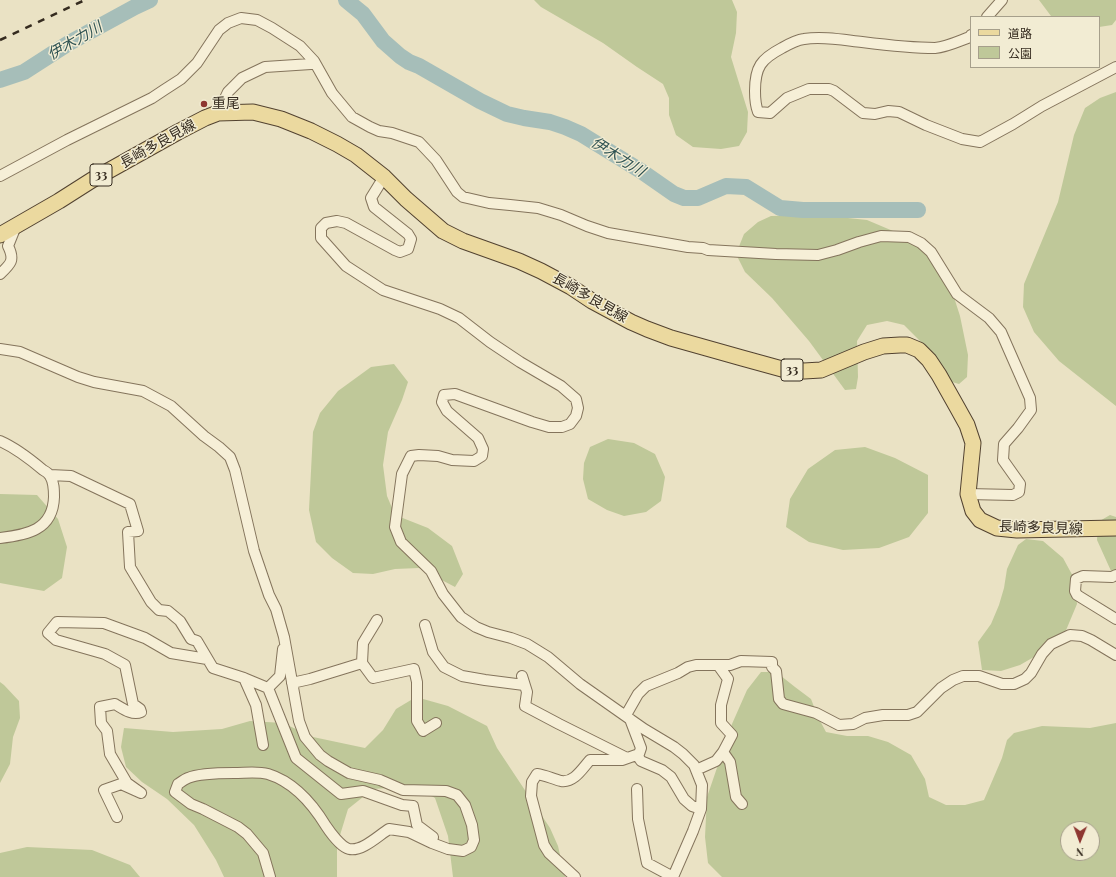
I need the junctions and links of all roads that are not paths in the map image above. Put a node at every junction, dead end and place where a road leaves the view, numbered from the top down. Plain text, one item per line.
1 (1002, 0) edge
2 (988, 16) edge
3 (970, 37) edge
4 (314, 61) junction
5 (1116, 66) edge
6 (218, 113) junction
7 (0, 176) edge
8 (384, 177) junction
9 (16, 226) junction
10 (0, 236) edge
11 (0, 274) edge
12 (0, 349) edge
13 (0, 441) edge
14 (50, 475) junction
15 (968, 494) junction
16 (1116, 528) edge
17 (0, 538) edge
18 (1116, 575) edge
19 (1116, 619) edge
20 (377, 620) dead end
21 (425, 625) dead end
22 (284, 637) junction
23 (1116, 655) edge
24 (208, 660) junction
25 (362, 663) junction
26 (718, 665) junction
27 (244, 678) junction
28 (292, 683) junction
29 (268, 688) junction
30 (628, 717) junction
31 (436, 723) dead end
32 (263, 745) dead end
33 (723, 752) junction
34 (637, 755) junction
35 (627, 758) junction
36 (696, 770) junction
37 (637, 789) dead end
38 (742, 804) dead end
39 (701, 809) junction
40 (117, 816) dead end
41 (432, 843) junction
42 (270, 877) edge
43 (575, 877) edge
44 (673, 877) edge

1 - 2 street
3 - 5 street
4 - 6 street
4 - 7 street
4 - 15 street
6 - 8 main road, 長崎多良見線 / 33
6 - 9 main road, 長崎多良見線 / 33
8 - 15 main road, 長崎多良見線 / 33
8 - 30 street
9 - 10 main road, 長崎多良見線 / 33
9 - 11 street
12 - 22 street
13 - 14 street
14 - 17 street
14 - 24 street
15 - 16 main road, 長崎多良見線 / 33
18 - 19 street
20 - 25 street
21 - 35 street
22 - 28 street
22 - 29 street
23 - 26 street
24 - 27 street
24 - 40 street
25 - 28 street
25 - 31 street
26 - 30 street
26 - 33 street
27 - 29 street
27 - 32 street
28 - 41 street
29 - 41 street
30 - 34 street
30 - 36 street
33 - 36 street
33 - 38 street
34 - 35 street
34 - 39 street
35 - 43 street
36 - 39 street
37 - 44 street
39 - 44 street
41 - 42 street

